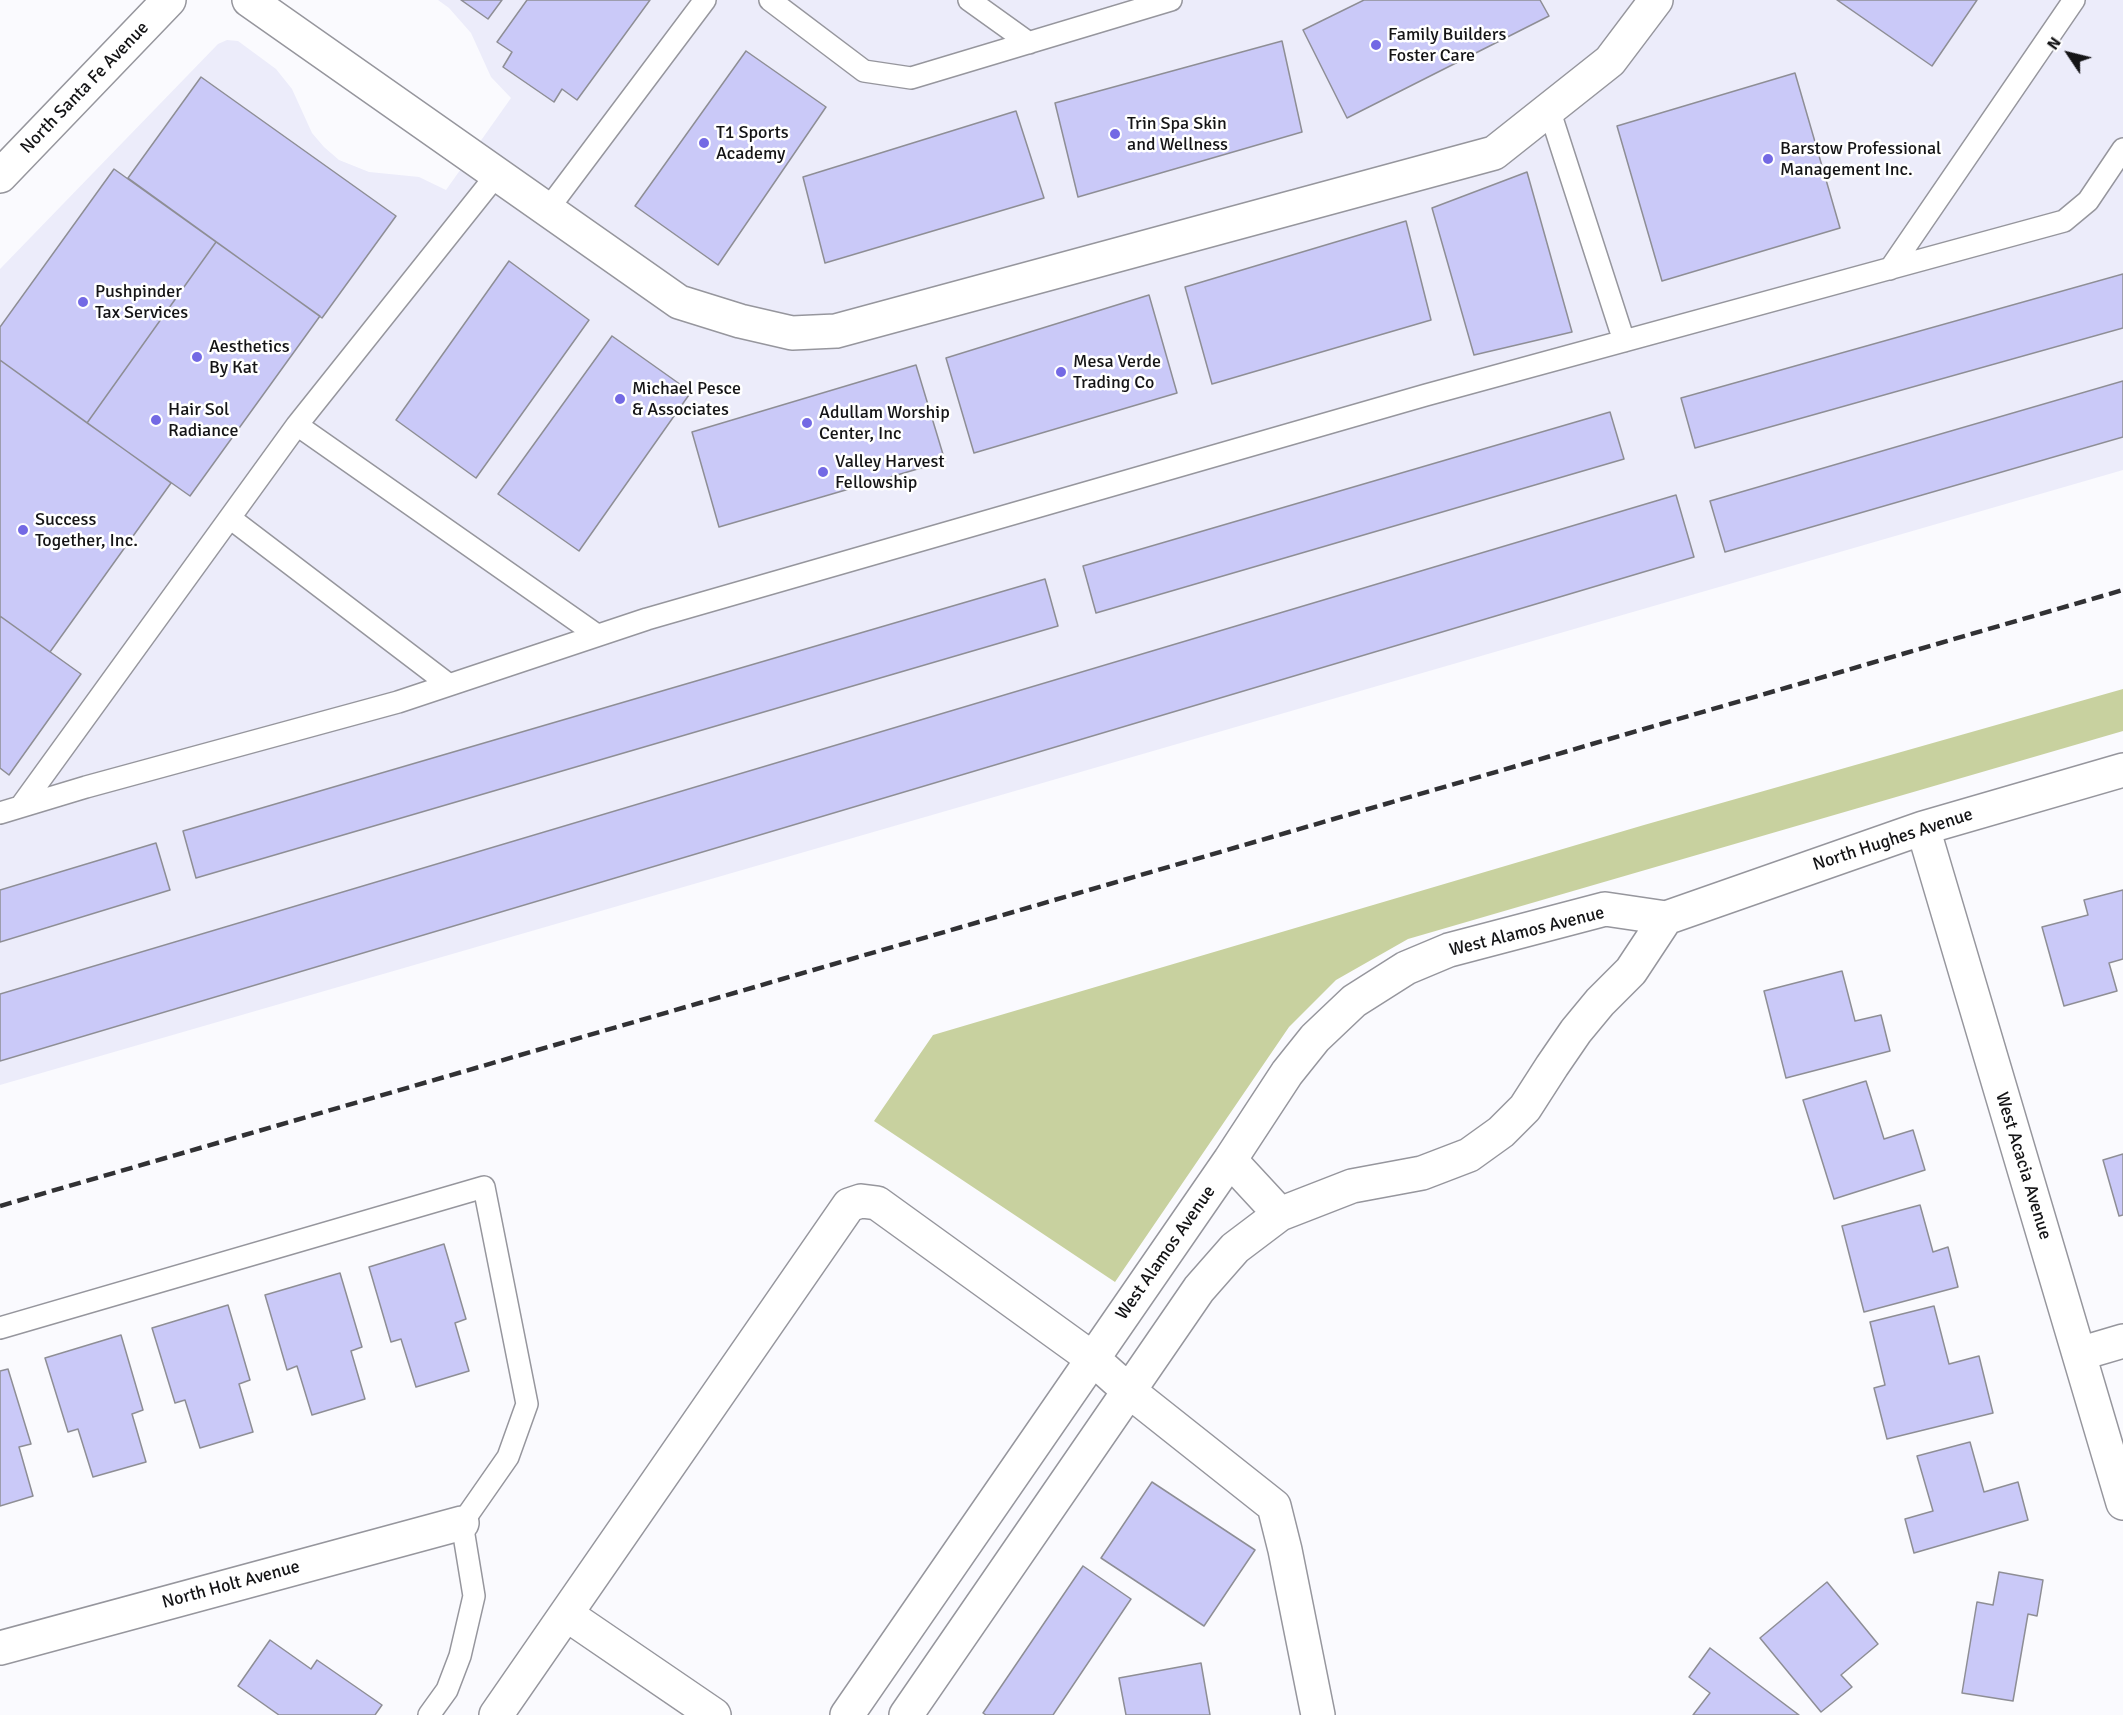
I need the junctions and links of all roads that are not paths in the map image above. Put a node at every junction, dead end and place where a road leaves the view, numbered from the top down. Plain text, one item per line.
1 (170, 0) edge
2 (249, 0) edge
3 (705, 0) edge
4 (771, 0) edge
5 (969, 0) edge
6 (1172, 0) edge
7 (1656, 0) edge
8 (2074, 0) edge
9 (1029, 43) junction
10 (1549, 109) junction
11 (2123, 149) edge
12 (498, 173) junction
13 (0, 176) edge
14 (548, 209) junction
15 (1890, 269) junction
16 (1624, 341) junction
17 (297, 424) junction
18 (230, 518) junction
19 (597, 635) junction
20 (448, 684) junction
21 (2123, 770) edge
22 (21, 806) junction
23 (0, 813) edge
24 (1923, 828) junction
25 (1666, 918) junction
26 (1230, 1160) junction
27 (1280, 1214) junction
28 (0, 1328) edge
29 (2123, 1341) edge
30 (2079, 1354) junction
31 (1093, 1359) junction
32 (1129, 1391) junction
33 (2123, 1503) edge
34 (462, 1523) junction
35 (566, 1614) junction
36 (0, 1648) edge
37 (429, 1715) edge
38 (496, 1715) edge
39 (714, 1715) edge
40 (847, 1715) edge
41 (906, 1715) edge
42 (1318, 1715) edge

1 - 13 street, North Santa Fe Avenue
2 - 12 street
3 - 14 lane
4 - 9 lane
5 - 9 lane
6 - 9 lane
7 - 10 street
8 - 15 lane
10 - 14 street
10 - 16 lane
11 - 15 lane
12 - 14 street
12 - 17 lane
15 - 16 lane
16 - 19 lane
17 - 18 lane
17 - 19 lane
18 - 20 lane
18 - 22 lane
19 - 20 lane
20 - 22 lane
21 - 24 street, North Hughes Avenue
22 - 23 lane
24 - 25 street, North Hughes Avenue
24 - 30 street, West Acacia Avenue
25 - 26 street, West Alamos Avenue
25 - 27 street
26 - 27 street
26 - 31 street, West Alamos Avenue
27 - 32 street
28 - 34 lane
29 - 30 street
30 - 33 street, West Acacia Avenue
31 - 32 street
31 - 35 street
31 - 40 street, West Alamos Avenue
32 - 41 street
32 - 42 street
34 - 36 street, North Holt Avenue
34 - 37 lane
35 - 38 street
35 - 39 street

